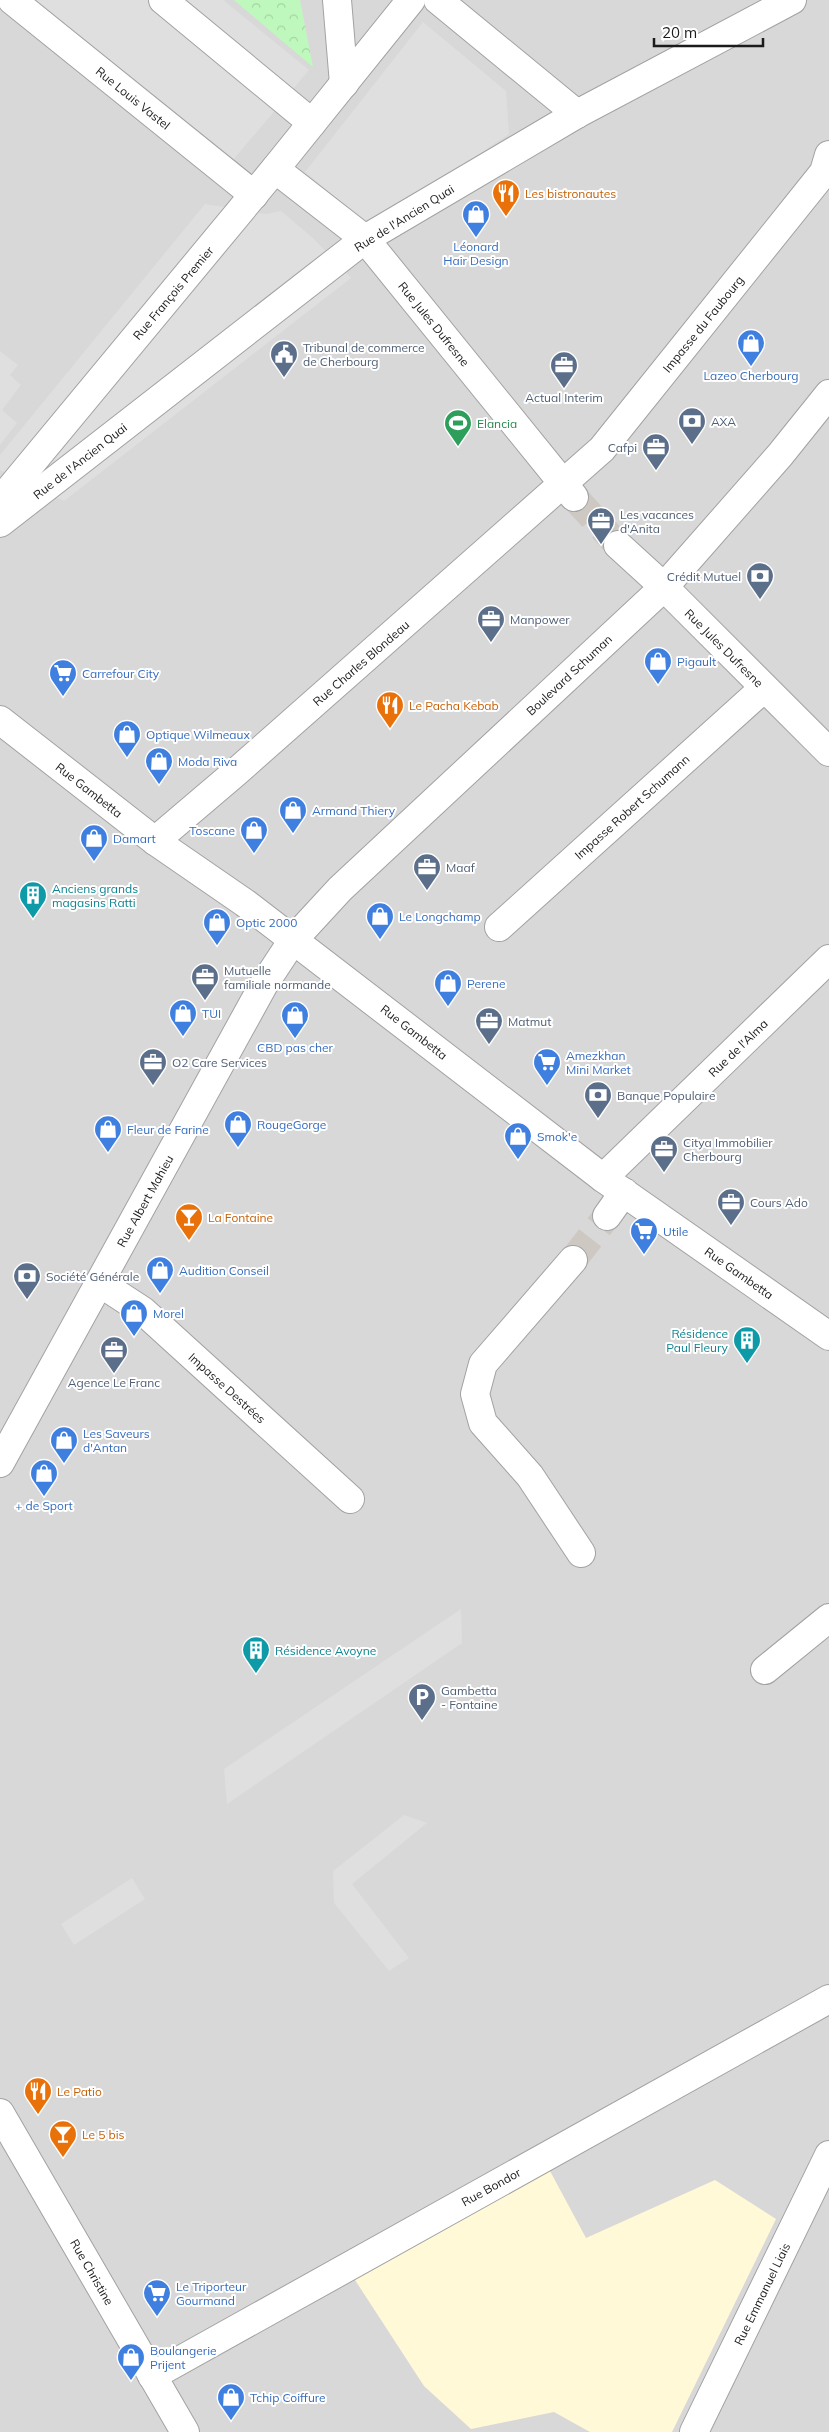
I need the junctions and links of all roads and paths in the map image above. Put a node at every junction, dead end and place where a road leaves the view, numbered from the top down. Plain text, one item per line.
1 (8, 0) edge
2 (12, 0) edge
3 (163, 0) edge
4 (337, 0) edge
5 (411, 0) edge
6 (438, 0) edge
7 (792, 0) edge
8 (0, 10) edge
9 (344, 84) junction
10 (577, 114) junction
11 (312, 123) junction
12 (829, 155) edge
13 (275, 170) junction
14 (254, 195) junction
15 (365, 239) junction
16 (829, 394) edge
17 (569, 490) junction
18 (0, 501) edge
19 (0, 523) edge
20 (618, 545) tunnel mouth
21 (664, 587) junction
22 (764, 688) junction
23 (1, 721) edge
24 (829, 752) edge
25 (155, 841) junction
26 (499, 927) dead end
27 (293, 940) junction
28 (829, 960) edge
29 (614, 1185) junction
30 (608, 1216) tunnel mouth
31 (573, 1260) tunnel mouth
32 (100, 1283) junction
33 (829, 1336) edge
34 (0, 1463) edge
35 (350, 1499) dead end
36 (581, 1553) dead end
37 (829, 1618) edge
38 (765, 1670) dead end
39 (829, 1999) edge
40 (0, 2113) edge
41 (829, 2155) edge
42 (152, 2376) junction
43 (185, 2432) edge
44 (694, 2432) edge

1 - 8 street
2 - 14 street, Rue Louis Vastel
3 - 11 street
4 - 9 street
5 - 9 street, Rue François Premier
6 - 10 street
7 - 10 street, Rue de l'Ancien Quai
9 - 11 street, Rue François Premier
10 - 15 street, Rue de l'Ancien Quai
11 - 13 street, Rue François Premier
12 - 17 street, Impasse du Faubourg
13 - 14 street, Rue François Premier
13 - 15 street, Rue Jules Dufresne
14 - 18 street, Rue François Premier
15 - 17 street, Rue Jules Dufresne
15 - 19 street, Rue de l'Ancien Quai
16 - 21 street, Boulevard Schuman
17 - 25 street, Rue Charles Blondeau
20 - 21 street, Rue Jules Dufresne
21 - 22 street, Rue Jules Dufresne
21 - 27 street, Boulevard Schuman
22 - 24 street, Rue Jules Dufresne
22 - 26 street, Impasse Robert Schumann
23 - 25 street, Rue Gambetta
25 - 27 street, Rue Gambetta
27 - 29 street, Rue Gambetta
27 - 32 street, Rue Albert Mahieu
28 - 29 street, Rue de l'Alma
29 - 30 street, Rue de l'Alma
29 - 33 street, Rue Gambetta
31 - 36 street
32 - 34 street, Rue Albert Mahieu
32 - 35 street, Impasse Destrées
37 - 38 street
39 - 42 street, Rue Bondor
40 - 42 street, Rue Christine
41 - 44 street, Rue Emmanuel Liais
42 - 43 street, Rue Christine

